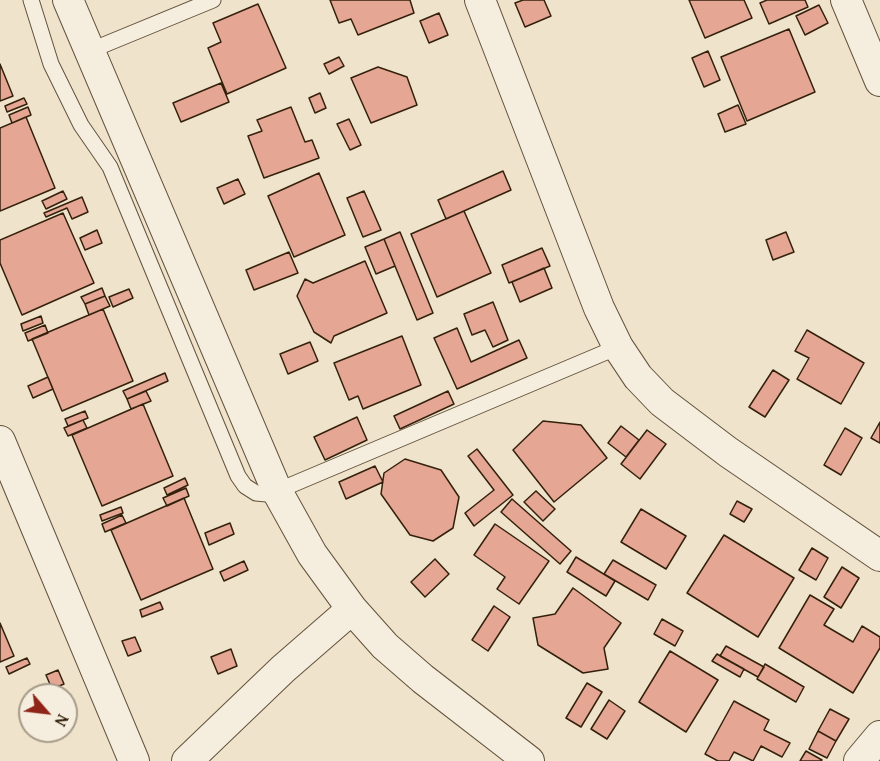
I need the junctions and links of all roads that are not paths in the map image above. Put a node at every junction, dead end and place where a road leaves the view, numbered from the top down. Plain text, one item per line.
1 (31, 0) edge
2 (68, 0) edge
3 (213, 0) edge
4 (480, 0) edge
5 (846, 0) edge
6 (89, 51) junction
7 (880, 81) edge
8 (618, 347) junction
9 (0, 441) edge
10 (277, 491) junction
11 (880, 556) edge
12 (352, 609) junction
13 (880, 735) edge
14 (134, 761) edge
15 (187, 761) edge
16 (530, 761) edge
17 (859, 761) edge

1 - 10 lane
2 - 6 street
3 - 6 lane
4 - 8 street
5 - 7 street
6 - 10 street
8 - 10 lane
8 - 11 street
9 - 14 street
10 - 12 street
12 - 15 street
12 - 16 street
13 - 17 street

